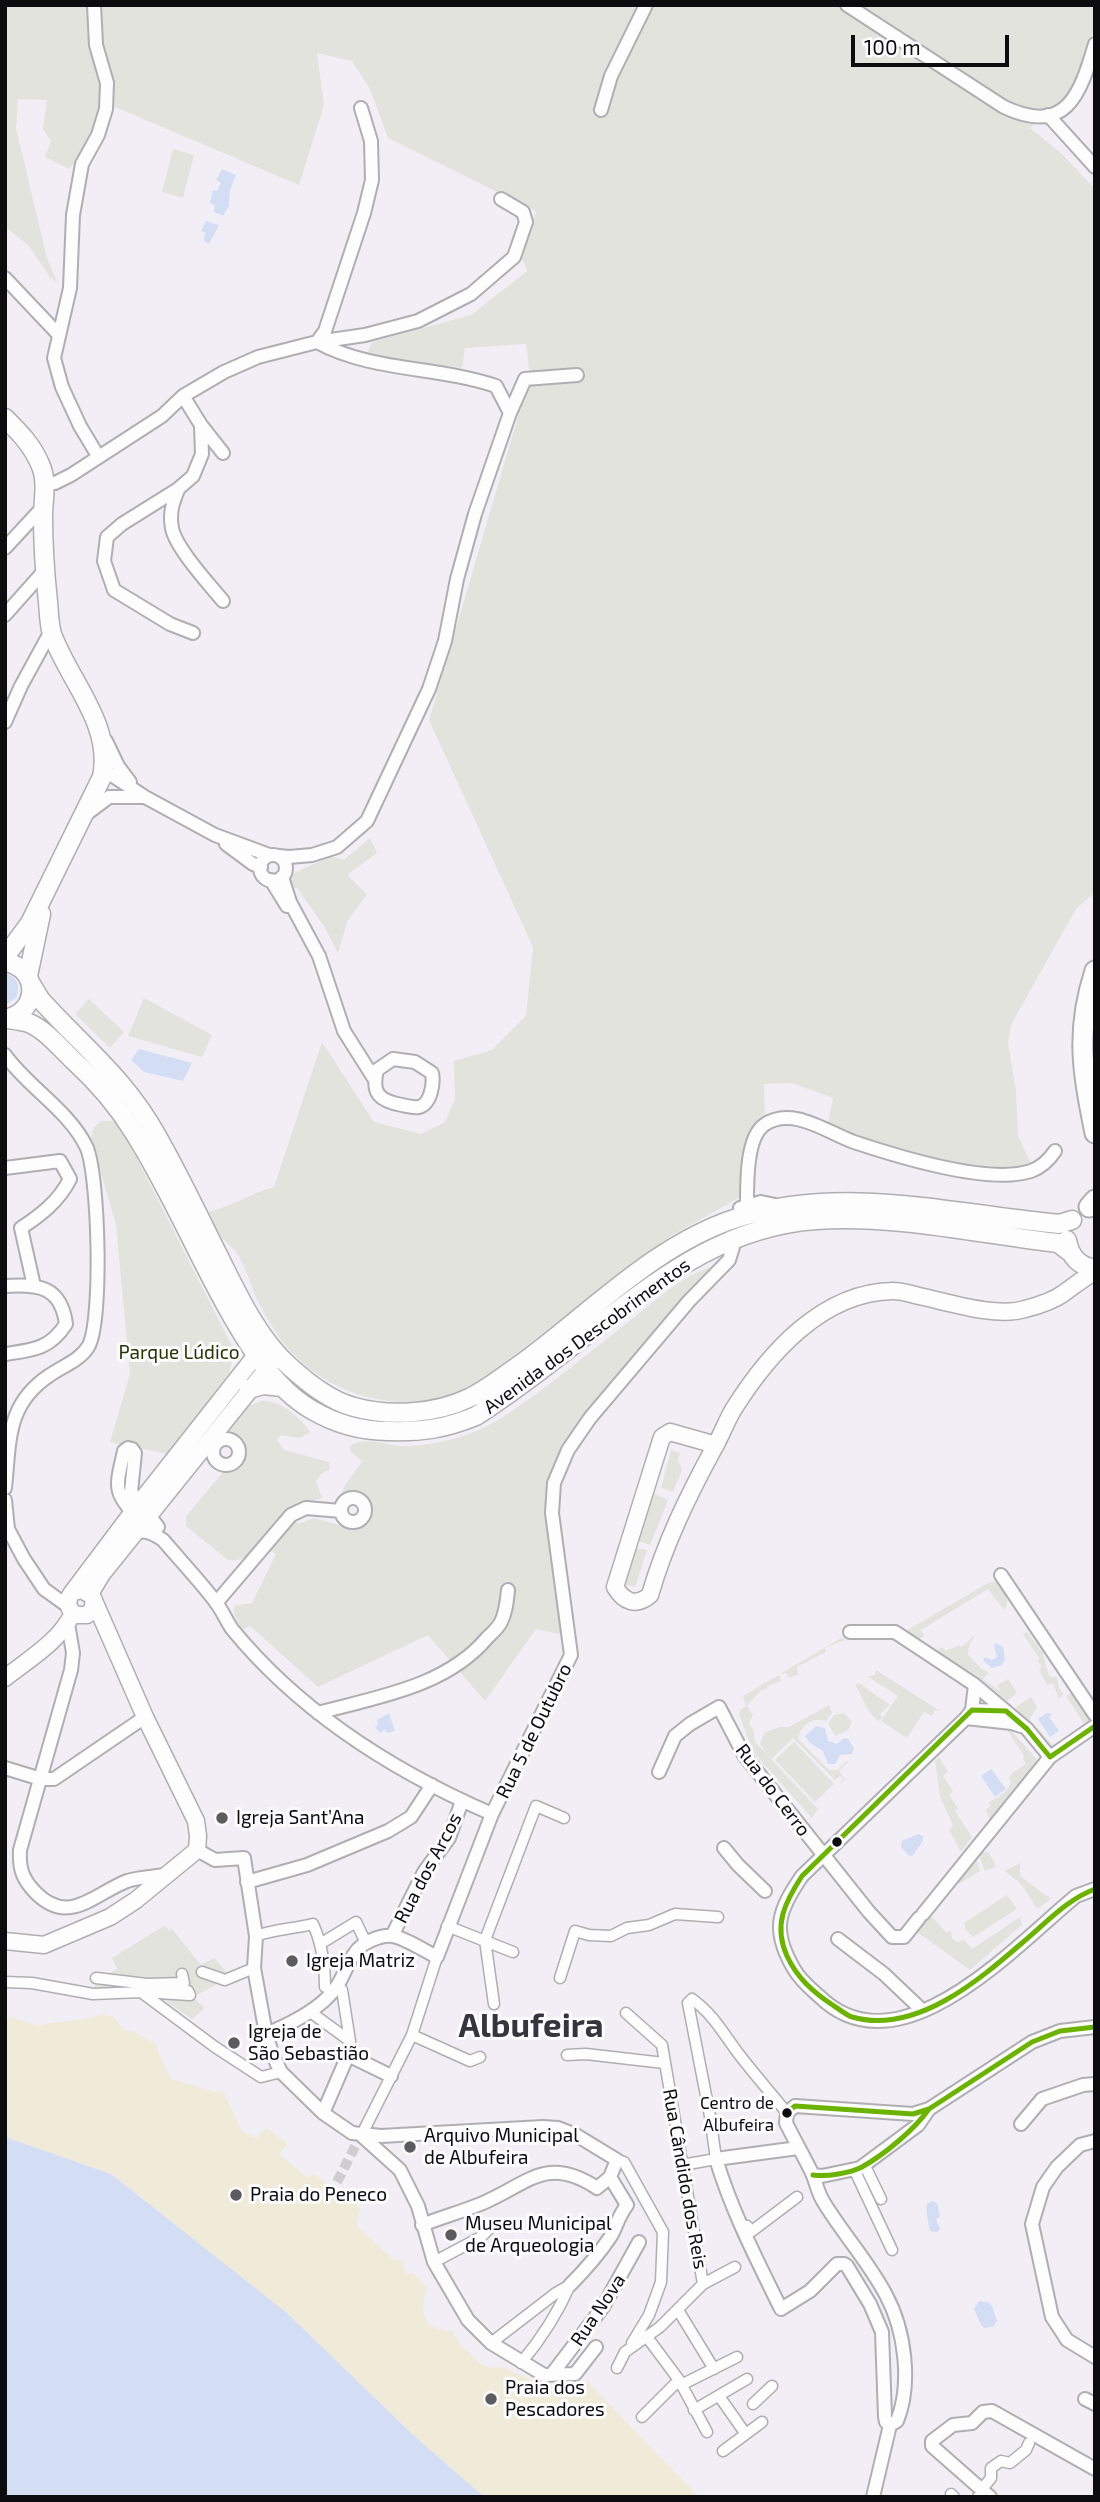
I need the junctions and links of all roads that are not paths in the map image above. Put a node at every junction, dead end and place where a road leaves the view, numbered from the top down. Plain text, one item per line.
1 (94, 5) edge
2 (646, 5) edge
3 (848, 5) edge
4 (1095, 44) edge
5 (361, 108) dead end
6 (601, 110) dead end
7 (1048, 116) junction
8 (1095, 167) edge
9 (501, 199) dead end
10 (5, 278) edge
11 (58, 334) junction
12 (317, 342) junction
13 (577, 375) dead end
14 (525, 379) junction
15 (496, 386) junction
16 (183, 396) junction
17 (510, 413) junction
18 (5, 418) edge
19 (201, 425) junction
20 (223, 453) dead end
21 (98, 456) junction
22 (45, 483) junction
23 (178, 489) junction
24 (43, 507) junction
25 (5, 548) edge
26 (44, 571) junction
27 (223, 601) dead end
28 (5, 615) edge
29 (51, 631) junction
30 (193, 633) dead end
31 (92, 712) junction
32 (5, 722) edge
33 (102, 776) junction
34 (145, 797) junction
35 (80, 822) junction
36 (215, 835) junction
37 (312, 855) junction
38 (274, 856) junction
39 (261, 867) junction
40 (279, 877) junction
41 (50, 884) junction
42 (319, 957) junction
43 (5, 959) edge
44 (1095, 971) edge
45 (29, 980) junction
46 (7, 1019) edge
47 (5, 1055) edge
48 (362, 1057) junction
49 (385, 1062) junction
50 (374, 1080) junction
51 (1095, 1133) edge
52 (1055, 1151) dead end
53 (5, 1168) edge
54 (1093, 1204) edge
55 (747, 1206) junction
56 (783, 1207) junction
57 (1072, 1220) junction
58 (713, 1229) junction
59 (733, 1247) dead end
60 (1085, 1264) edge
61 (5, 1286) edge
62 (34, 1286) junction
63 (5, 1354) edge
64 (267, 1355) junction
65 (283, 1387) junction
66 (249, 1389) junction
67 (9, 1418) edge
68 (716, 1445) junction
69 (5, 1488) edge
70 (5, 1500) edge
71 (341, 1511) dead end
72 (144, 1515) junction
73 (8, 1536) edge
74 (1001, 1575) dead end
75 (508, 1590) dead end
76 (216, 1603) junction
77 (78, 1605) junction
78 (850, 1632) dead end
79 (5, 1678) edge
80 (975, 1685) junction
81 (1006, 1711) junction
82 (318, 1713) junction
83 (969, 1714) junction
84 (1095, 1715) edge
85 (145, 1717) junction
86 (1095, 1726) edge
87 (1027, 1729) junction
88 (1050, 1757) junction
89 (5, 1768) edge
90 (659, 1772) dead end
91 (41, 1779) junction
92 (432, 1785) junction
93 (463, 1801) junction
94 (492, 1814) junction
95 (564, 1818) dead end
96 (724, 1848) dead end
97 (197, 1850) junction
98 (823, 1855) junction
99 (165, 1875) junction
100 (247, 1882) junction
101 (1095, 1889) edge
102 (765, 1891) dead end
103 (718, 1917) dead end
104 (447, 1926) junction
105 (256, 1936) junction
106 (392, 1936) junction
107 (485, 1940) junction
108 (838, 1940) dead end
109 (10, 1942) edge
110 (366, 1943) junction
111 (320, 1944) junction
112 (513, 1952) dead end
113 (437, 1957) junction
114 (254, 1968) junction
115 (202, 1972) dead end
116 (183, 1974) dead end
117 (96, 1978) dead end
118 (559, 1978) dead end
119 (5, 1982) edge
120 (331, 1987) junction
121 (144, 1988) junction
122 (494, 2004) dead end
123 (309, 2011) junction
124 (923, 2011) junction
125 (626, 2013) dead end
126 (1095, 2027) edge
127 (266, 2034) junction
128 (412, 2035) junction
129 (350, 2041) junction
130 (348, 2055) junction
131 (567, 2055) dead end
132 (480, 2057) dead end
133 (664, 2063) junction
134 (281, 2072) junction
135 (391, 2076) junction
136 (1095, 2084) edge
137 (323, 2113) junction
138 (788, 2113) junction
139 (917, 2118) junction
140 (1021, 2124) dead end
141 (360, 2132) junction
142 (1095, 2141) edge
143 (798, 2148) junction
144 (716, 2159) junction
145 (617, 2160) junction
146 (682, 2165) junction
147 (859, 2167) junction
148 (813, 2175) junction
149 (610, 2177) junction
150 (797, 2197) dead end
151 (881, 2199) dead end
152 (422, 2225) junction
153 (491, 2227) dead end
154 (742, 2229) junction
155 (639, 2242) dead end
156 (892, 2250) dead end
157 (433, 2262) junction
158 (735, 2267) dead end
159 (703, 2284) junction
160 (570, 2285) junction
161 (678, 2310) junction
162 (647, 2337) junction
163 (491, 2343) junction
164 (596, 2347) dead end
165 (625, 2352) junction
166 (737, 2357) dead end
167 (1095, 2357) edge
168 (521, 2363) junction
169 (617, 2368) dead end
170 (714, 2369) junction
171 (552, 2374) junction
172 (747, 2379) dead end
173 (680, 2382) junction
174 (772, 2386) dead end
175 (719, 2396) junction
176 (753, 2404) dead end
177 (694, 2410) junction
178 (642, 2417) dead end
179 (762, 2422) dead end
180 (890, 2425) junction
181 (707, 2432) dead end
182 (745, 2433) junction
183 (1029, 2443) dead end
184 (723, 2451) dead end
185 (1095, 2469) edge
186 (982, 2495) edge
187 (873, 2497) edge

1 - 11 street
2 - 6 street
3 - 7 street
4 - 7 street
5 - 12 street
7 - 8 street
9 - 12 street
10 - 11 street
11 - 21 street
12 - 15 street
12 - 16 street
13 - 14 street
14 - 15 street
14 - 17 street
15 - 17 street
16 - 19 street
16 - 21 street
17 - 37 street
18 - 22 main road
19 - 20 street
19 - 23 street
21 - 22 street
22 - 24 main road
23 - 27 street
23 - 30 street
24 - 25 street
24 - 26 main road
26 - 28 street
26 - 29 main road
29 - 31 main road
29 - 32 street
31 - 33 main road
31 - 34 street
33 - 34 street
33 - 35 main road
34 - 35 street
34 - 36 street
35 - 41 main road
36 - 38 street
36 - 39 street
37 - 38 street
37 - 40 street
38 - 39 street
38 - 40 street
39 - 40 street
40 - 42 street
40 - 42 street
41 - 43 main road
41 - 45 main road
42 - 48 street
43 - 45 main road
44 - 51 main road
45 - 46 main road
45 - 64 main road, Avenida dos Descobrimentos
46 - 64 main road, Avenida dos Descobrimentos
47 - 67 street
48 - 49 street
48 - 50 street
49 - 50 street
49 - 50 street
52 - 55 street
53 - 62 street
54 - 57 main road
55 - 56 street
55 - 58 street
56 - 57 main road, Avenida dos Descobrimentos
56 - 58 main road, Avenida dos Descobrimentos
57 - 60 main road
58 - 64 main road, Avenida dos Descobrimentos
59 - 94 street, Rua 5 de Outubro
60 - 65 main road, Avenida dos Descobrimentos
60 - 68 street
61 - 62 street
62 - 63 street
64 - 65 main road, Avenida dos Descobrimentos
64 - 66 street
64 - 72 street
65 - 66 main road
66 - 72 street
67 - 69 street
68 - 68 street
70 - 73 street
71 - 76 street
72 - 76 street
72 - 77 street
73 - 77 street
74 - 84 street
75 - 82 street
76 - 82 street
77 - 79 street
77 - 85 street
77 - 91 street
78 - 80 street
80 - 81 street
80 - 83 street
81 - 83 street
81 - 87 street
82 - 92 street
83 - 87 street
83 - 98 street
85 - 91 street
85 - 97 street
86 - 88 street
87 - 88 street
88 - 98 street, Rua do Cerro
89 - 91 street
90 - 98 street, Rua do Cerro
91 - 99 street
92 - 93 street
92 - 100 street
93 - 94 street
93 - 106 street, Rua dos Arcos
94 - 104 street, Rua 5 de Outubro
95 - 107 street
96 - 102 street
97 - 99 street
97 - 100 street
98 - 124 street
99 - 109 street
100 - 105 street
101 - 124 street
103 - 118 street
104 - 107 street
104 - 113 street, Rua 5 de Outubro
105 - 111 street
105 - 114 street
106 - 110 street
106 - 113 street
107 - 112 street
107 - 122 street
108 - 124 street
110 - 111 street
110 - 120 street
111 - 120 street
113 - 128 street, Rua 5 de Outubro
114 - 115 street
114 - 127 street
116 - 121 street
117 - 121 street
119 - 121 street
120 - 123 street
120 - 129 street
121 - 134 street
123 - 127 street
123 - 129 street
125 - 133 street, Rua Cândido dos Reis
126 - 139 street
127 - 134 street
128 - 132 street
128 - 135 street, Rua 5 de Outubro
129 - 130 street
130 - 135 street
130 - 137 street
131 - 133 street
133 - 146 street, Rua Cândido dos Reis
134 - 137 street
135 - 141 street, Rua 5 de Outubro
136 - 140 street
137 - 141 street
138 - 139 street
138 - 143 street
138 - 144 street
139 - 147 street
141 - 145 street
141 - 152 street
142 - 167 street
143 - 144 street
143 - 148 street
144 - 146 street
144 - 154 street
145 - 149 street
145 - 165 street
146 - 159 street, Rua Cândido dos Reis
147 - 148 street
147 - 151 street
147 - 156 street
148 - 180 street
149 - 152 street
149 - 160 street
150 - 154 street
152 - 157 street
153 - 157 street
154 - 180 street
155 - 171 street, Rua Nova
157 - 163 street
158 - 159 street
159 - 161 street, Rua Cândido dos Reis
160 - 163 street
160 - 168 street
161 - 162 street, Rua Cândido dos Reis
161 - 170 street
162 - 165 street, Rua Cândido dos Reis
162 - 173 street
163 - 168 street
164 - 171 street
165 - 169 street
166 - 170 street
168 - 171 street
170 - 173 street
172 - 175 street
173 - 177 street
173 - 178 street
174 - 176 street
175 - 177 street
175 - 182 street
177 - 181 street
179 - 182 street
180 - 187 street
182 - 184 street
183 - 186 street
185 - 186 street

